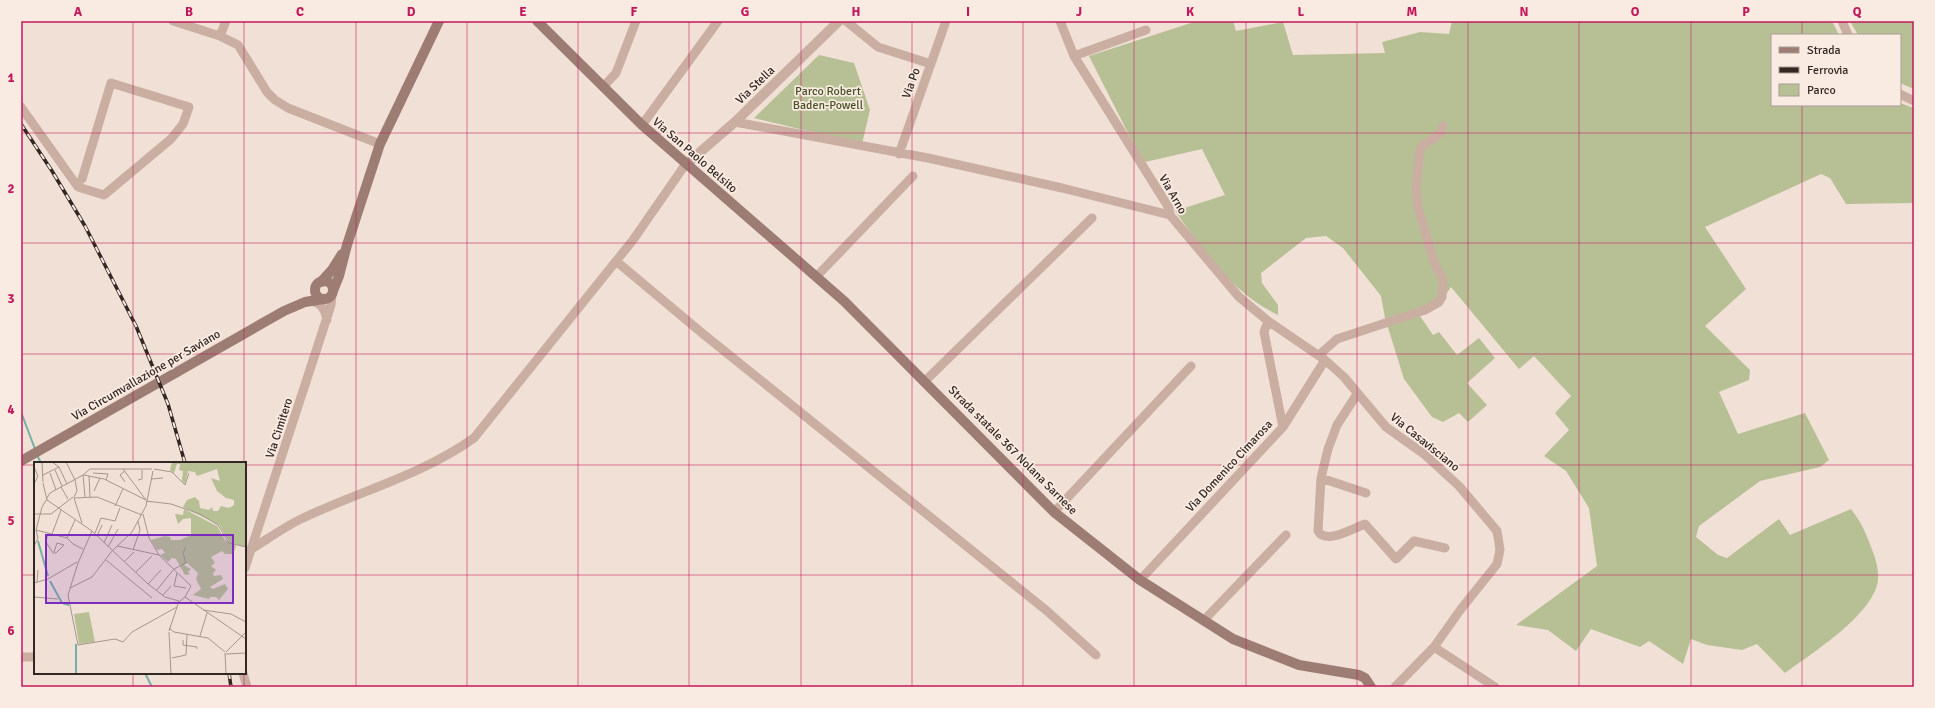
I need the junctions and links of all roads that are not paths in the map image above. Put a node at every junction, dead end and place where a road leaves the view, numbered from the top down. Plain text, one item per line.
1 (173, 21) edge
2 (226, 21) edge
3 (439, 21) edge
4 (537, 21) edge
5 (636, 21) edge
6 (718, 21) edge
7 (839, 21) edge
8 (846, 21) edge
9 (946, 21) edge
10 (1060, 21) edge
11 (1842, 21) edge
12 (1146, 30) dead end
13 (1848, 34) edge
14 (220, 36) junction
15 (1074, 56) junction
16 (931, 64) junction
17 (603, 87) junction
18 (1901, 94) edge
19 (1914, 101) edge
20 (21, 107) edge
21 (735, 122) junction
22 (642, 125) junction
23 (1443, 126) dead end
24 (380, 144) junction
25 (899, 154) junction
26 (685, 164) junction
27 (913, 176) dead end
28 (82, 179) dead end
29 (1170, 215) junction
30 (1092, 218) dead end
31 (347, 245) junction
32 (616, 261) junction
33 (816, 277) junction
34 (318, 284) junction
35 (330, 295) junction
36 (844, 301) joint
37 (309, 302) junction
38 (284, 311) junction
39 (327, 320) junction
40 (1268, 321) junction
41 (1322, 357) junction
42 (1191, 366) dead end
43 (925, 381) junction
44 (1357, 394) junction
45 (1283, 427) junction
46 (22, 461) edge
47 (1321, 478) junction
48 (1366, 493) dead end
49 (1054, 512) junction
50 (1286, 535) dead end
51 (253, 548) junction
52 (1445, 548) dead end
53 (246, 566) edge
54 (1140, 580) junction
55 (1204, 620) junction
56 (1434, 646) junction
57 (1096, 655) dead end
58 (21, 657) edge
59 (34, 657) edge
60 (243, 674) edge
61 (247, 687) edge
62 (1371, 687) edge
63 (1395, 687) edge
64 (1495, 687) edge

1 - 14 street
2 - 14 street
3 - 24 main road, Via Circumvallazione per Saviano
4 - 17 main road, Via San Paolo Belsito
5 - 17 street
6 - 22 street
7 - 21 street, Via Stella
8 - 16 street
9 - 16 street, Via Po
10 - 15 street, Via Arno
11 - 13 street
12 - 15 street
14 - 24 street
15 - 29 street, Via Arno
16 - 25 street, Via Po
17 - 22 main road, Via San Paolo Belsito
18 - 19 street
20 - 28 street
21 - 25 street
21 - 26 street, Via Stella
22 - 26 main road, Via San Paolo Belsito
23 - 41 street, Via Domenico Cimarosa
24 - 31 main road, Via Circumvallazione per Saviano
25 - 29 street
26 - 32 street
26 - 33 main road, Via San Paolo Belsito
27 - 33 street
29 - 40 street, Via Arno
30 - 43 street
31 - 34 main road, Via Circumvallazione per Saviano
31 - 35 main road, Via Circumvallazione per Saviano
32 - 51 street
32 - 57 street
33 - 36 main road, Via San Paolo Belsito
34 - 35 main road
34 - 35 main road
34 - 38 main road, Via Circumvallazione per Saviano
35 - 37 main road, Via Circumvallazione per Saviano
35 - 39 street, Via Cimitero
36 - 43 main road, Strada statale 367 Nolana Sarnese
37 - 38 main road, Via Circumvallazione per Saviano
37 - 39 street
38 - 46 main road, Via Circumvallazione per Saviano
39 - 51 street, Via Cimitero
40 - 41 street, Via Arno
40 - 45 street
41 - 44 street, Via Casavisciano
41 - 45 street, Via Domenico Cimarosa
42 - 49 street
43 - 49 main road, Strada statale 367 Nolana Sarnese
44 - 47 street
44 - 56 street, Via Casavisciano
45 - 54 street, Via Domenico Cimarosa
47 - 48 street
47 - 52 street
49 - 54 main road, Strada statale 367 Nolana Sarnese
50 - 55 street
51 - 53 street, Via Cimitero
54 - 55 main road, Strada statale 367 Nolana Sarnese
55 - 62 main road, Strada statale 367 Nolana Sarnese
56 - 63 street, Via Casavisciano
56 - 64 street
58 - 59 street
60 - 61 street

